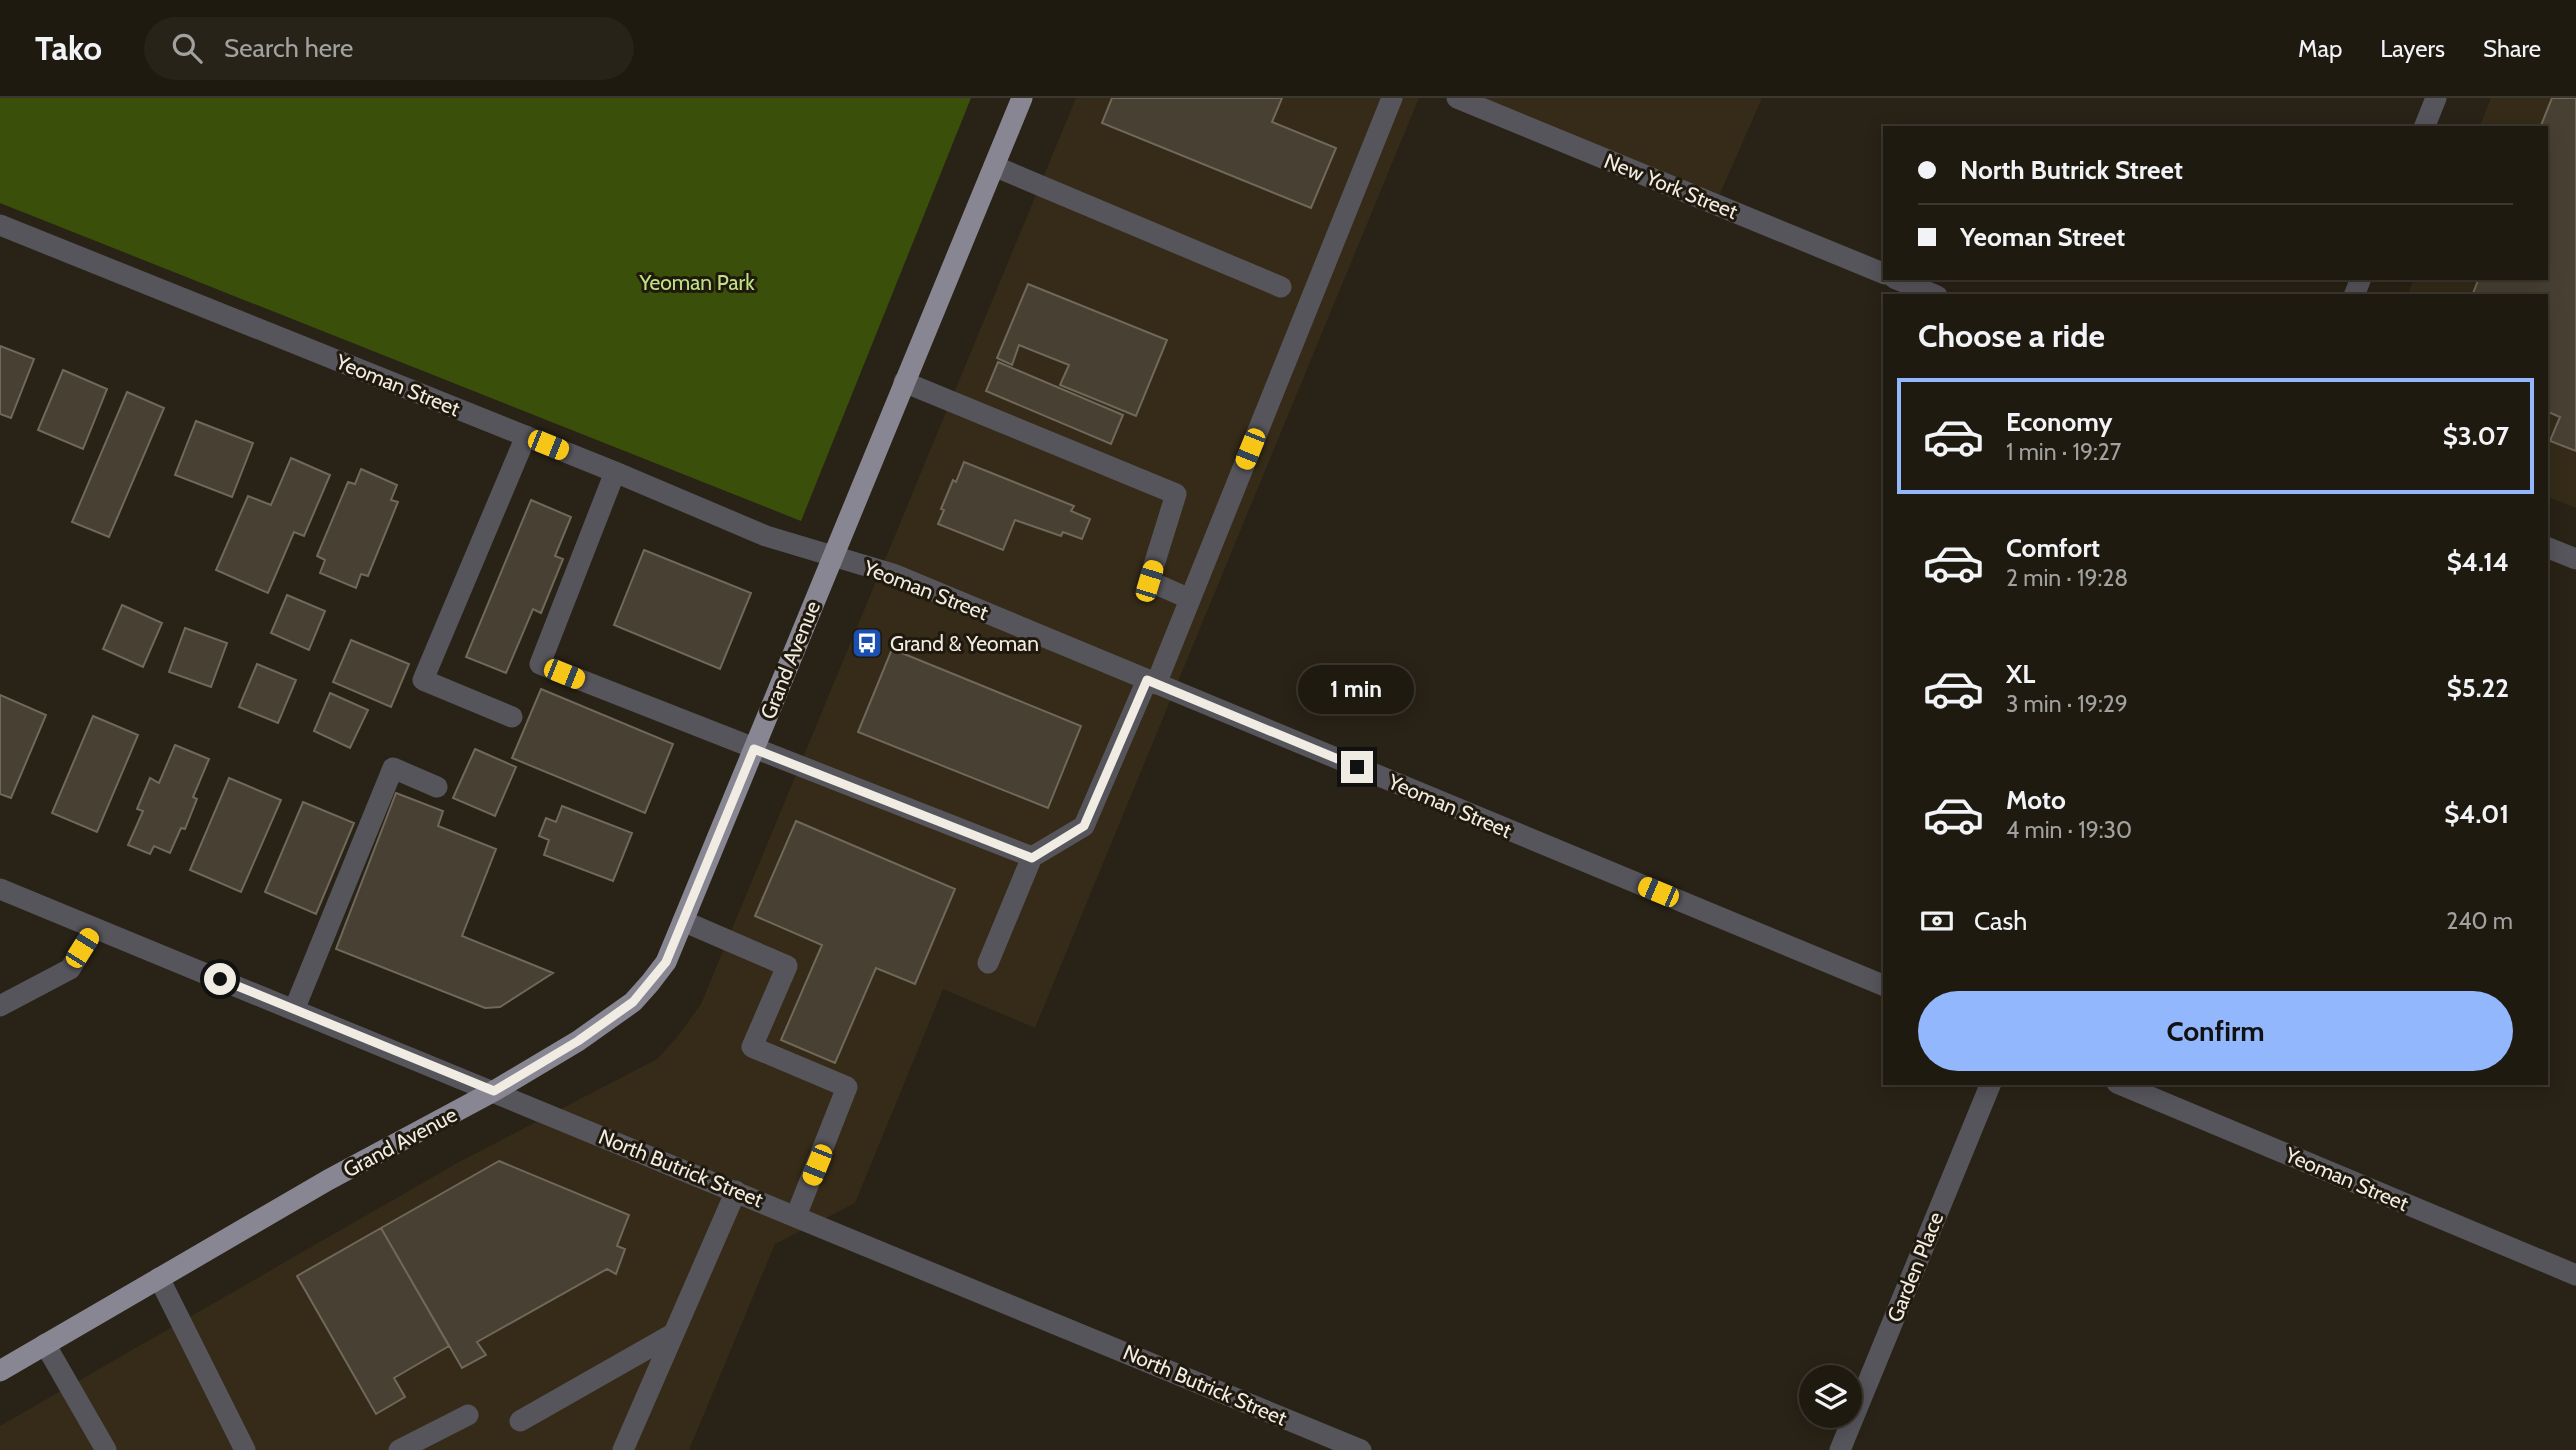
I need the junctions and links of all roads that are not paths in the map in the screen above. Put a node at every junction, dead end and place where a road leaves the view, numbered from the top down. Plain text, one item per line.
1 (1022, 98) edge
2 (1392, 98) edge
3 (1457, 98) edge
4 (2436, 98) edge
5 (2425, 126) edge
6 (994, 166) junction
7 (0, 225) edge
8 (1883, 273) edge
9 (1899, 280) edge
10 (1281, 287) dead end
11 (1932, 294) edge
12 (904, 382) junction
13 (526, 436) junction
14 (615, 472) junction
15 (2548, 548) edge
16 (833, 556) junction
17 (2576, 559) edge
18 (1190, 599) junction
19 (1151, 682) junction
20 (512, 717) dead end
21 (754, 749) junction
22 (437, 787) dead end
23 (1032, 858) junction
24 (0, 889) edge
25 (683, 921) junction
26 (95, 928) junction
27 (988, 963) dead end
28 (1883, 985) edge
29 (0, 1006) edge
30 (294, 1010) junction
31 (1990, 1085) edge
32 (2122, 1085) edge
33 (494, 1091) junction
34 (736, 1191) junction
35 (796, 1216) junction
36 (2576, 1275) edge
37 (159, 1278) junction
38 (673, 1335) junction
39 (45, 1345) junction
40 (0, 1371) edge
41 (468, 1415) dead end
42 (520, 1421) dead end
43 (106, 1450) edge
44 (245, 1450) edge
45 (399, 1450) edge
46 (623, 1450) edge
47 (1361, 1450) edge
48 (1840, 1450) edge

1 - 6 main road, Grand Avenue
2 - 18 street
3 - 8 street, New York Street
4 - 5 street
6 - 10 street
6 - 12 main road, Grand Avenue
7 - 13 street, Yeoman Street
9 - 11 street
12 - 16 main road, Grand Avenue
12 - 18 street
13 - 14 street, Yeoman Street
13 - 20 street
14 - 16 street, Yeoman Street
14 - 21 street
15 - 17 street
16 - 19 street, Yeoman Street
16 - 21 main road, Grand Avenue
18 - 19 street
19 - 23 street
19 - 28 street, Yeoman Street
21 - 23 street
21 - 25 main road, Grand Avenue
22 - 30 street
23 - 27 street
24 - 26 street, North Butrick Street
25 - 33 main road, Grand Avenue
25 - 35 street
26 - 29 street
26 - 30 street, North Butrick Street
30 - 33 street, North Butrick Street
31 - 48 street, Garden Place
32 - 36 street, Yeoman Street
33 - 34 street, North Butrick Street
33 - 37 main road, Grand Avenue
34 - 35 street, North Butrick Street
34 - 38 street
35 - 47 street, North Butrick Street
37 - 39 main road, Grand Avenue
37 - 44 street
38 - 42 street
38 - 46 street
39 - 40 main road, Grand Avenue
39 - 43 street
41 - 45 street

